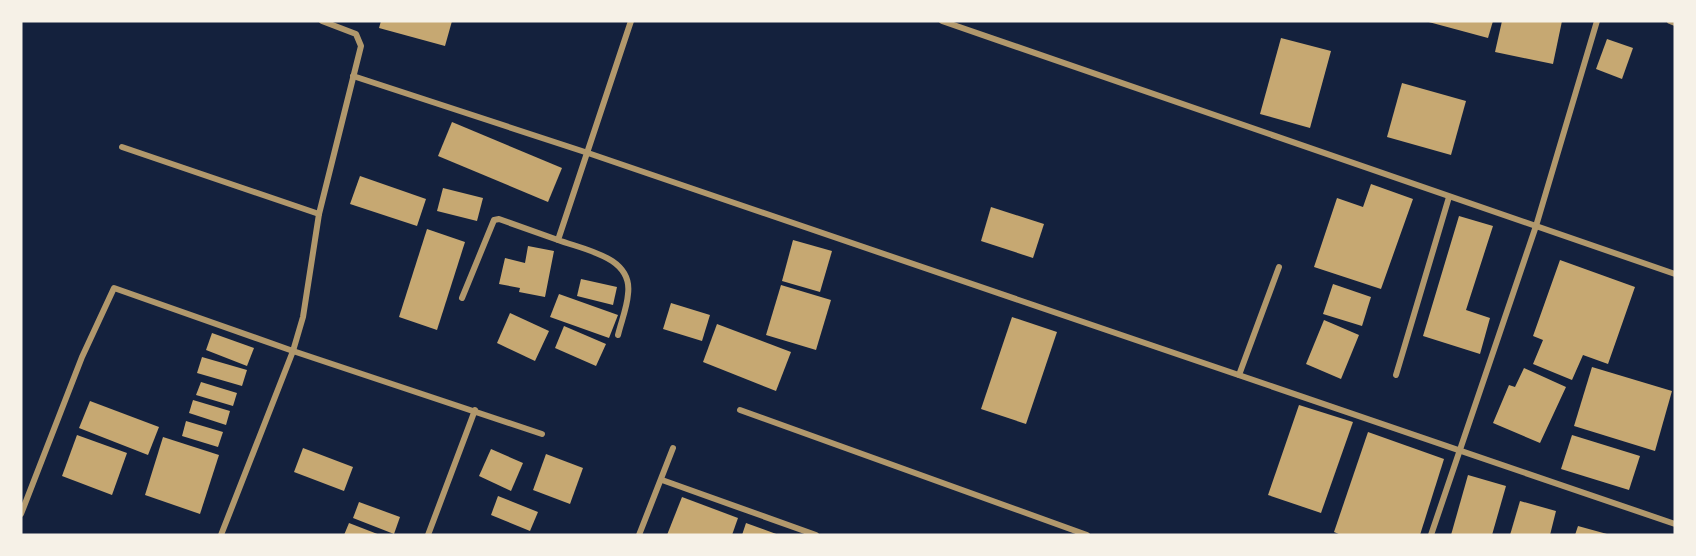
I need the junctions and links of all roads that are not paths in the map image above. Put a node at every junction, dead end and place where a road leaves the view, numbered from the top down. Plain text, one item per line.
1 (322, 21) edge
2 (632, 21) edge
3 (942, 21) edge
4 (1597, 21) edge
5 (1670, 21) edge
6 (1675, 22) edge
7 (353, 76) junction
8 (122, 147) dead end
9 (588, 153) junction
10 (1449, 196) junction
11 (319, 214) junction
12 (1536, 226) junction
13 (558, 240) junction
14 (1279, 267) dead end
15 (1675, 274) edge
16 (462, 298) dead end
17 (618, 336) dead end
18 (293, 351) junction
19 (1239, 375) junction
20 (1396, 375) dead end
21 (475, 410) junction
22 (740, 410) dead end
23 (542, 434) dead end
24 (673, 447) dead end
25 (1461, 450) junction
26 (662, 480) junction
27 (21, 514) edge
28 (1675, 524) edge
29 (221, 535) edge
30 (428, 535) edge
31 (639, 535) edge
32 (816, 535) edge
33 (1087, 535) edge
34 (1431, 535) edge

1 - 7 street
2 - 9 street
3 - 10 street
4 - 12 street
5 - 6 street
7 - 9 street
7 - 11 street
8 - 11 street
9 - 13 street
9 - 19 street
10 - 12 street
10 - 20 street
11 - 18 street
12 - 15 street
12 - 25 street
13 - 16 street
13 - 17 street
14 - 19 street
18 - 21 street
18 - 27 street
18 - 29 street
19 - 25 street
21 - 23 street
21 - 30 street
22 - 33 street
24 - 26 street
25 - 28 street
25 - 34 street
26 - 31 street
26 - 32 street

